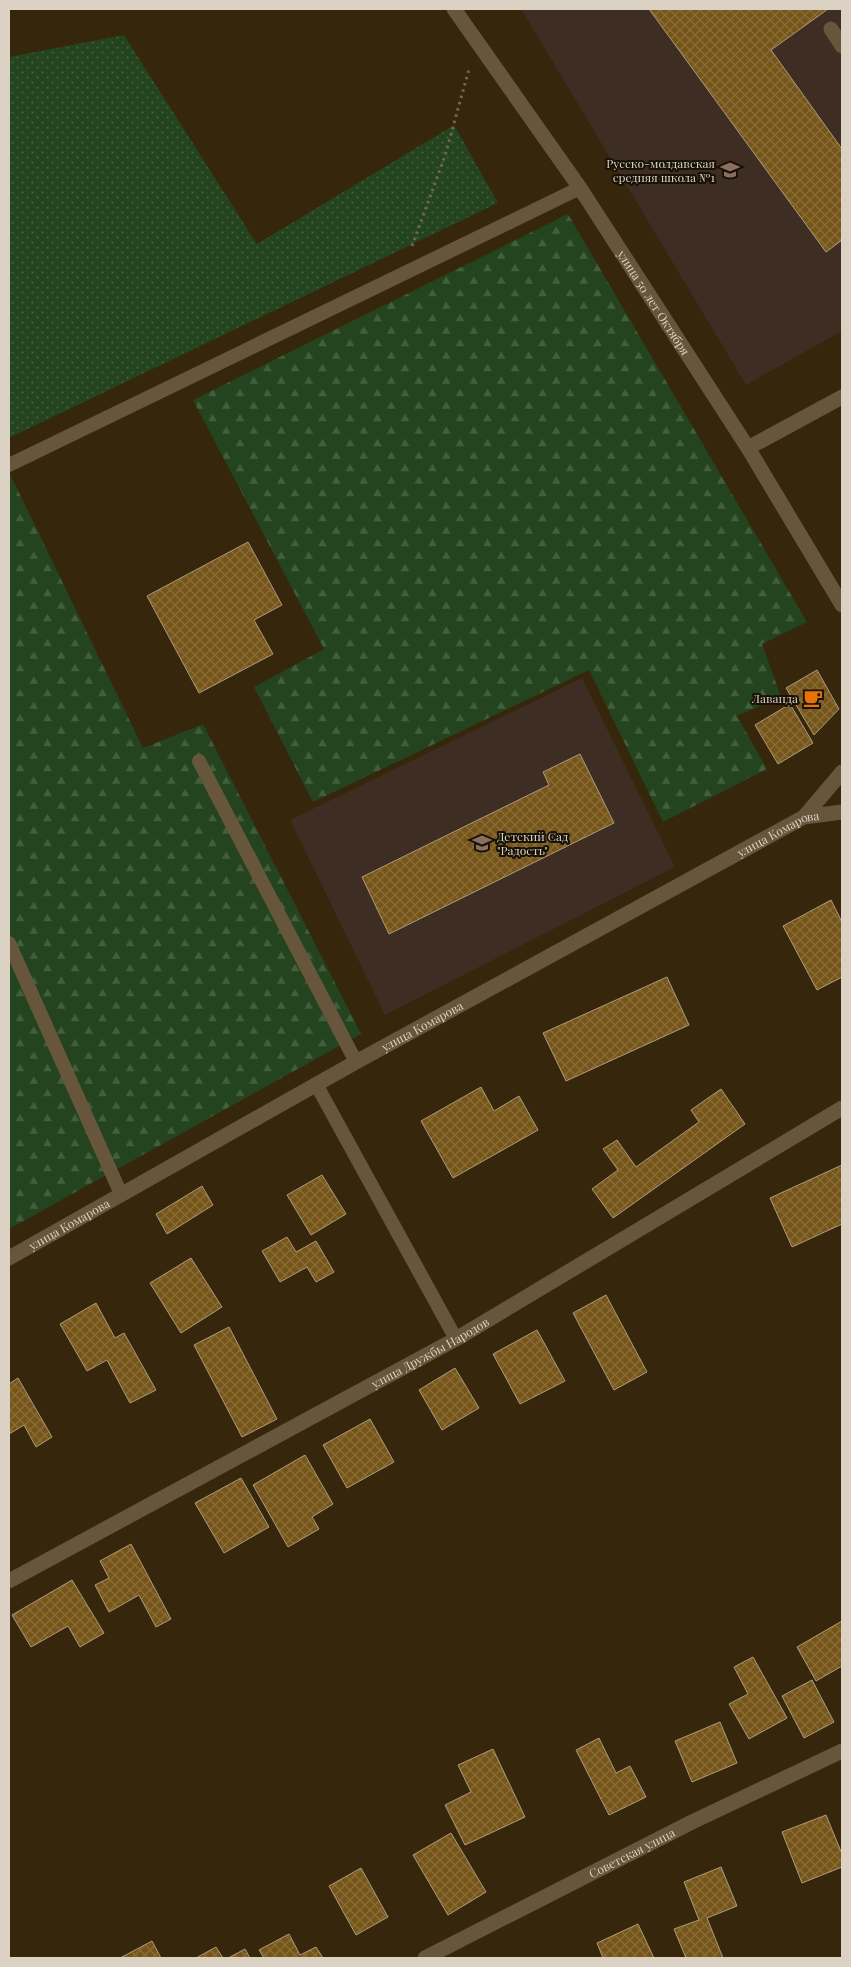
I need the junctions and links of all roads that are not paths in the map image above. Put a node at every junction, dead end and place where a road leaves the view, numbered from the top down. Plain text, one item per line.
1 (454, 9) edge
2 (832, 29) dead end
3 (842, 46) edge
4 (580, 188) junction
5 (842, 397) edge
6 (748, 448) junction
7 (9, 466) edge
8 (842, 605) edge
9 (199, 761) dead end
10 (842, 772) edge
11 (842, 812) edge
12 (804, 817) junction
13 (9, 943) edge
14 (356, 1062) junction
15 (316, 1084) junction
16 (842, 1108) edge
17 (121, 1194) junction
18 (9, 1258) edge
19 (456, 1339) junction
20 (9, 1581) edge
21 (842, 1751) edge
22 (425, 1958) edge

1 - 4 street, улица 50 лет Октября
2 - 3 street
4 - 6 street, улица 50 лет Октября
4 - 7 lane
5 - 6 street
6 - 8 street, улица 50 лет Октября
9 - 14 lane
10 - 12 street
11 - 12 street, улица Комарова
12 - 14 street, улица Комарова
13 - 17 lane
14 - 15 street, улица Комарова
15 - 17 street, улица Комарова
15 - 19 lane
16 - 19 street, улица Дружбы Народов
17 - 18 street, улица Комарова
19 - 20 street, улица Дружбы Народов
21 - 22 street, Советская улица

